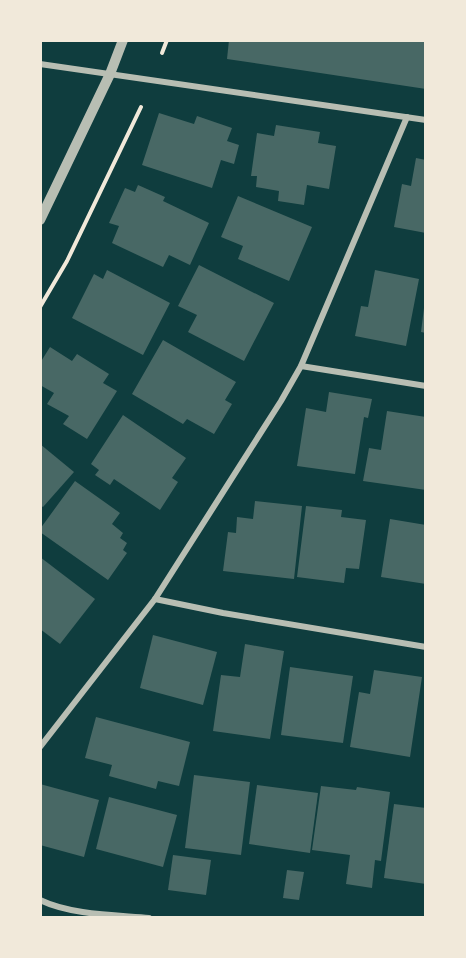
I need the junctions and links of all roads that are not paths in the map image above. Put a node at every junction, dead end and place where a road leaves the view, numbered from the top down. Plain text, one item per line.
1 (123, 40) edge
2 (40, 64) edge
3 (110, 74) junction
4 (407, 117) junction
5 (426, 120) edge
6 (40, 219) edge
7 (301, 366) junction
8 (426, 386) edge
9 (155, 599) junction
10 (426, 647) edge
11 (40, 747) edge
12 (40, 900) edge
13 (149, 918) edge

1 - 3 street
2 - 3 street
3 - 4 street
3 - 6 street
4 - 5 street
4 - 7 street
7 - 8 street
7 - 9 street
9 - 10 street
9 - 11 street
12 - 13 street

